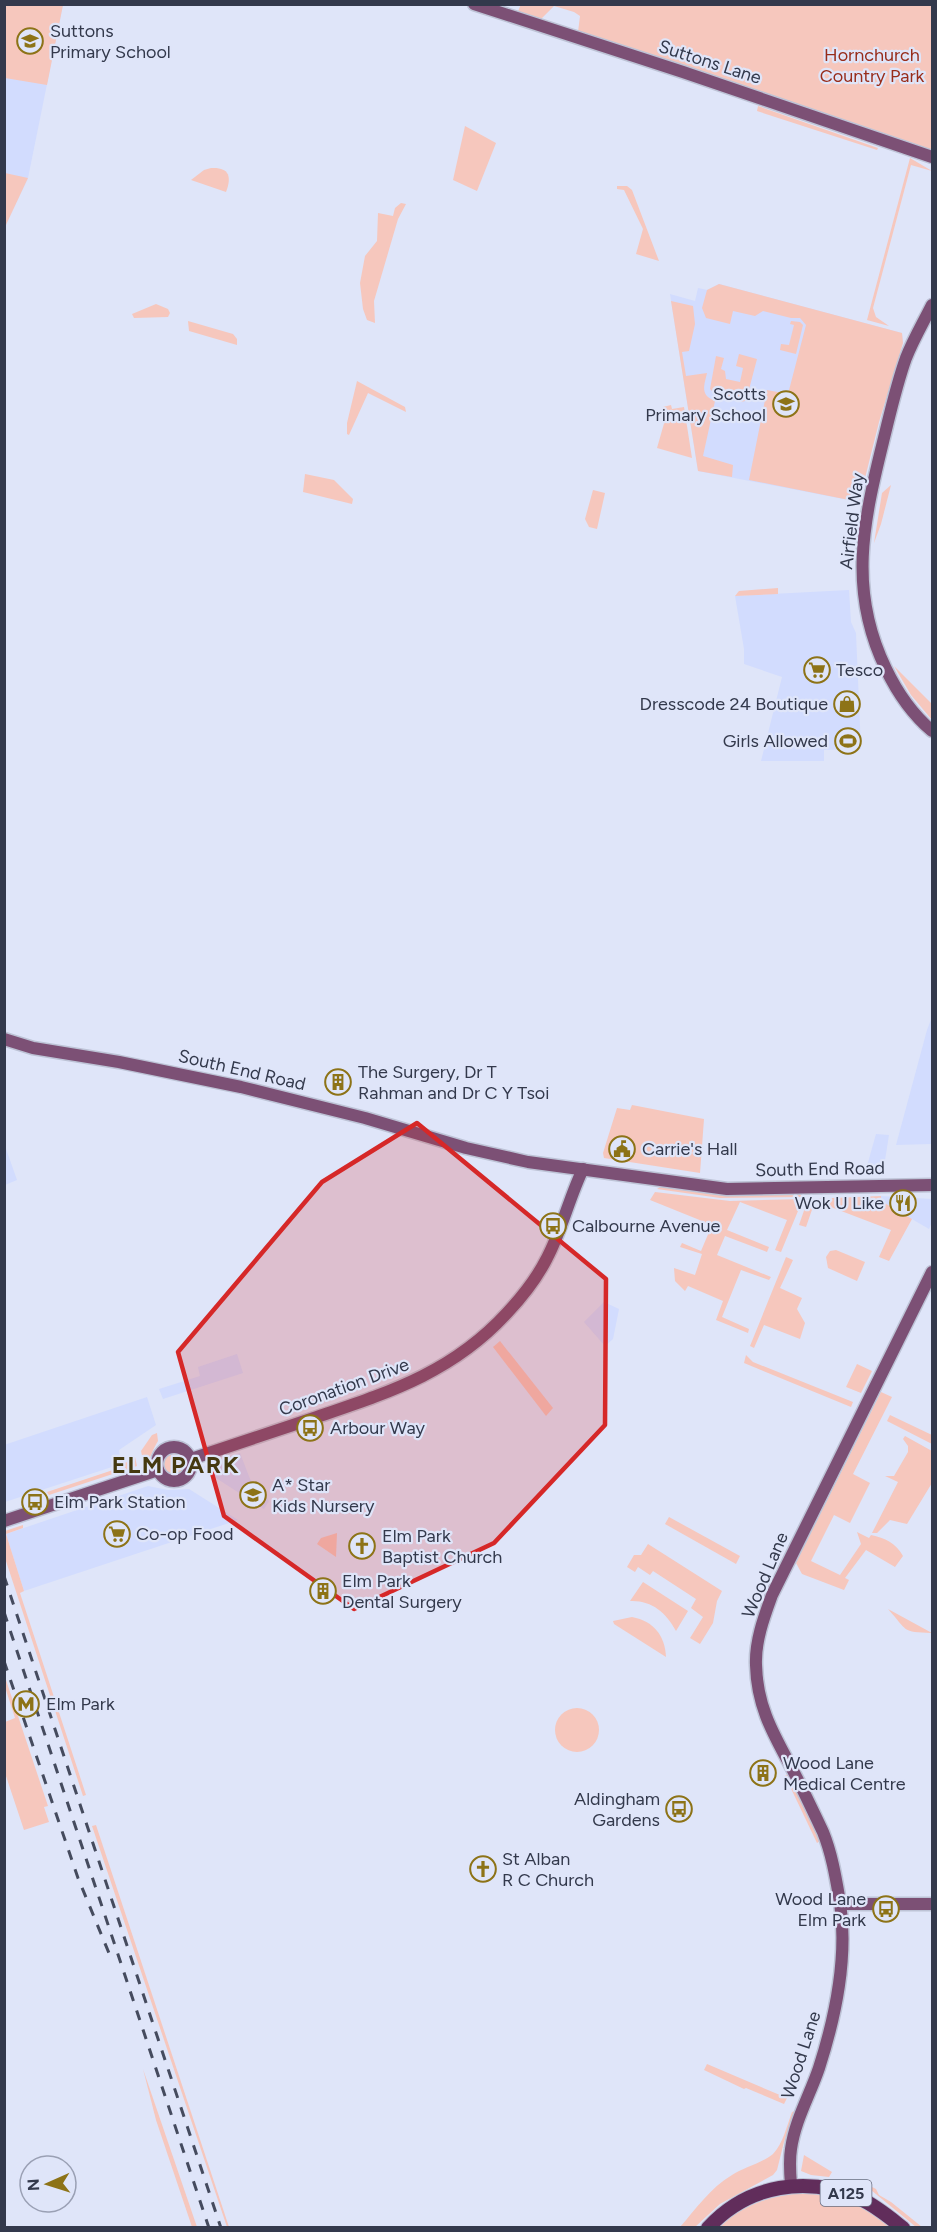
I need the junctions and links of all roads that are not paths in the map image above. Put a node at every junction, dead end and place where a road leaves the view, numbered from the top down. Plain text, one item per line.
1 (474, 4) edge
2 (933, 157) edge
3 (933, 305) edge
4 (933, 731) edge
5 (4, 1039) edge
6 (583, 1169) junction
7 (933, 1185) edge
8 (933, 1272) edge
9 (191, 1459) junction
10 (158, 1470) junction
11 (4, 1521) edge
12 (840, 1904) junction
13 (933, 1904) edge
14 (785, 2186) junction
15 (708, 2228) edge
16 (903, 2228) edge

1 - 2 street, Suttons Lane
3 - 4 street, Airfield Way
5 - 6 street, South End Road
6 - 7 street, South End Road
6 - 9 street, Coronation Drive
8 - 12 street, Wood Lane
9 - 10 street
9 - 10 street
10 - 11 street
12 - 13 street
12 - 14 street, Wood Lane
14 - 15 main road, A125
14 - 16 main road, A125

